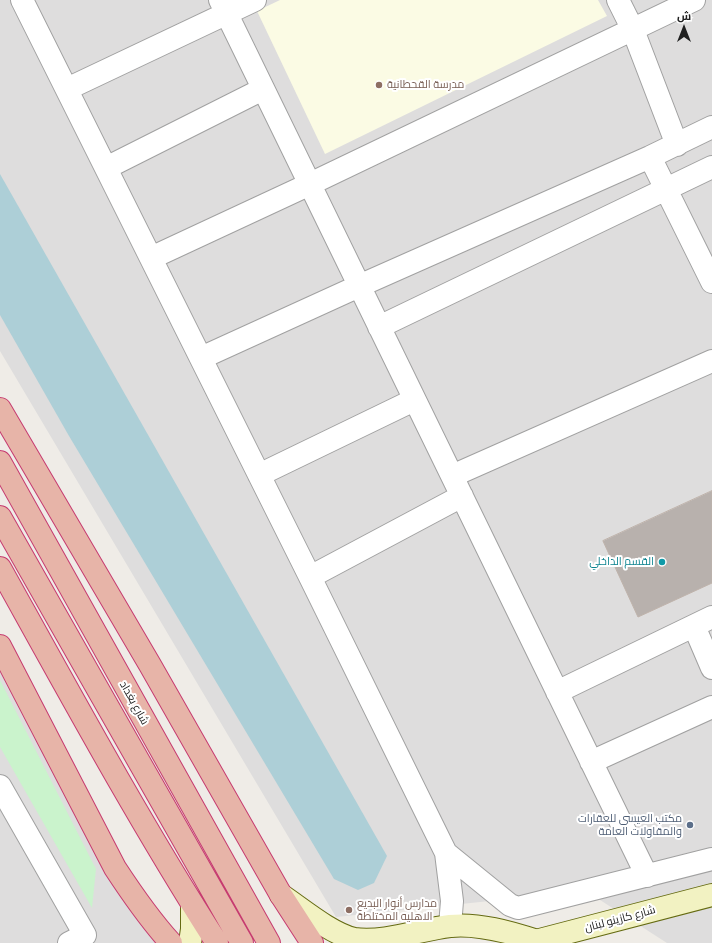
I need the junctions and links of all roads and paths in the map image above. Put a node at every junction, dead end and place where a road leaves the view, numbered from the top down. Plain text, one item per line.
1 (22, 0) edge
2 (255, 0) edge
3 (618, 0) edge
4 (694, 0) edge
5 (223, 7) edge
6 (633, 30) junction
7 (67, 89) junction
8 (263, 89) junction
9 (712, 126) edge
10 (677, 145) junction
11 (650, 157) junction
12 (712, 167) edge
13 (106, 168) junction
14 (310, 184) junction
15 (666, 190) junction
16 (151, 258) junction
17 (712, 282) edge
18 (359, 286) junction
19 (379, 327) junction
20 (201, 358) junction
21 (712, 361) edge
22 (414, 400) junction
23 (0, 409) edge
24 (0, 462) edge
25 (259, 475) junction
26 (452, 476) junction
27 (462, 496) junction
28 (0, 517) edge
29 (0, 568) edge
30 (310, 577) junction
31 (703, 621) edge
32 (0, 646) edge
33 (712, 668) edge
34 (557, 692) junction
35 (712, 707) edge
36 (591, 762) junction
37 (0, 786) edge
38 (446, 853) junction
39 (712, 859) edge
40 (647, 876) junction
41 (281, 895) junction
42 (712, 895) edge
43 (192, 904) junction
44 (450, 926) junction
45 (532, 942) edge
46 (69, 943) edge
47 (171, 943) edge
48 (190, 943) edge
49 (217, 943) edge
50 (242, 943) edge
51 (269, 943) edge
52 (312, 943) edge

1 - 7 street
2 - 5 street
3 - 6 street
4 - 6 street
5 - 7 street
5 - 8 street
6 - 10 street
6 - 14 street
7 - 13 street
8 - 13 street
8 - 14 street
9 - 10 street
10 - 11 street
11 - 15 street
11 - 18 street
12 - 15 street
13 - 16 street
14 - 16 street
14 - 18 street
15 - 17 street
15 - 19 street
16 - 20 street
18 - 19 street
18 - 20 street
19 - 22 street
20 - 25 street
21 - 26 street
22 - 25 street
22 - 26 street
23 - 41 highway
24 - 51 highway, شارع بغداد
25 - 30 street
26 - 27 street
27 - 30 street
27 - 34 street
28 - 50 highway
29 - 43 highway
30 - 38 street
31 - 33 street
31 - 34 street
32 - 47 highway
34 - 36 street
35 - 36 street
36 - 40 street
37 - 46 street
38 - 40 street
38 - 44 street
39 - 40 street
41 - 44 main road
41 - 52 highway
42 - 45 main road, شارع كازينو لبنان
43 - 48 main road
43 - 49 highway
44 - 45 main road

